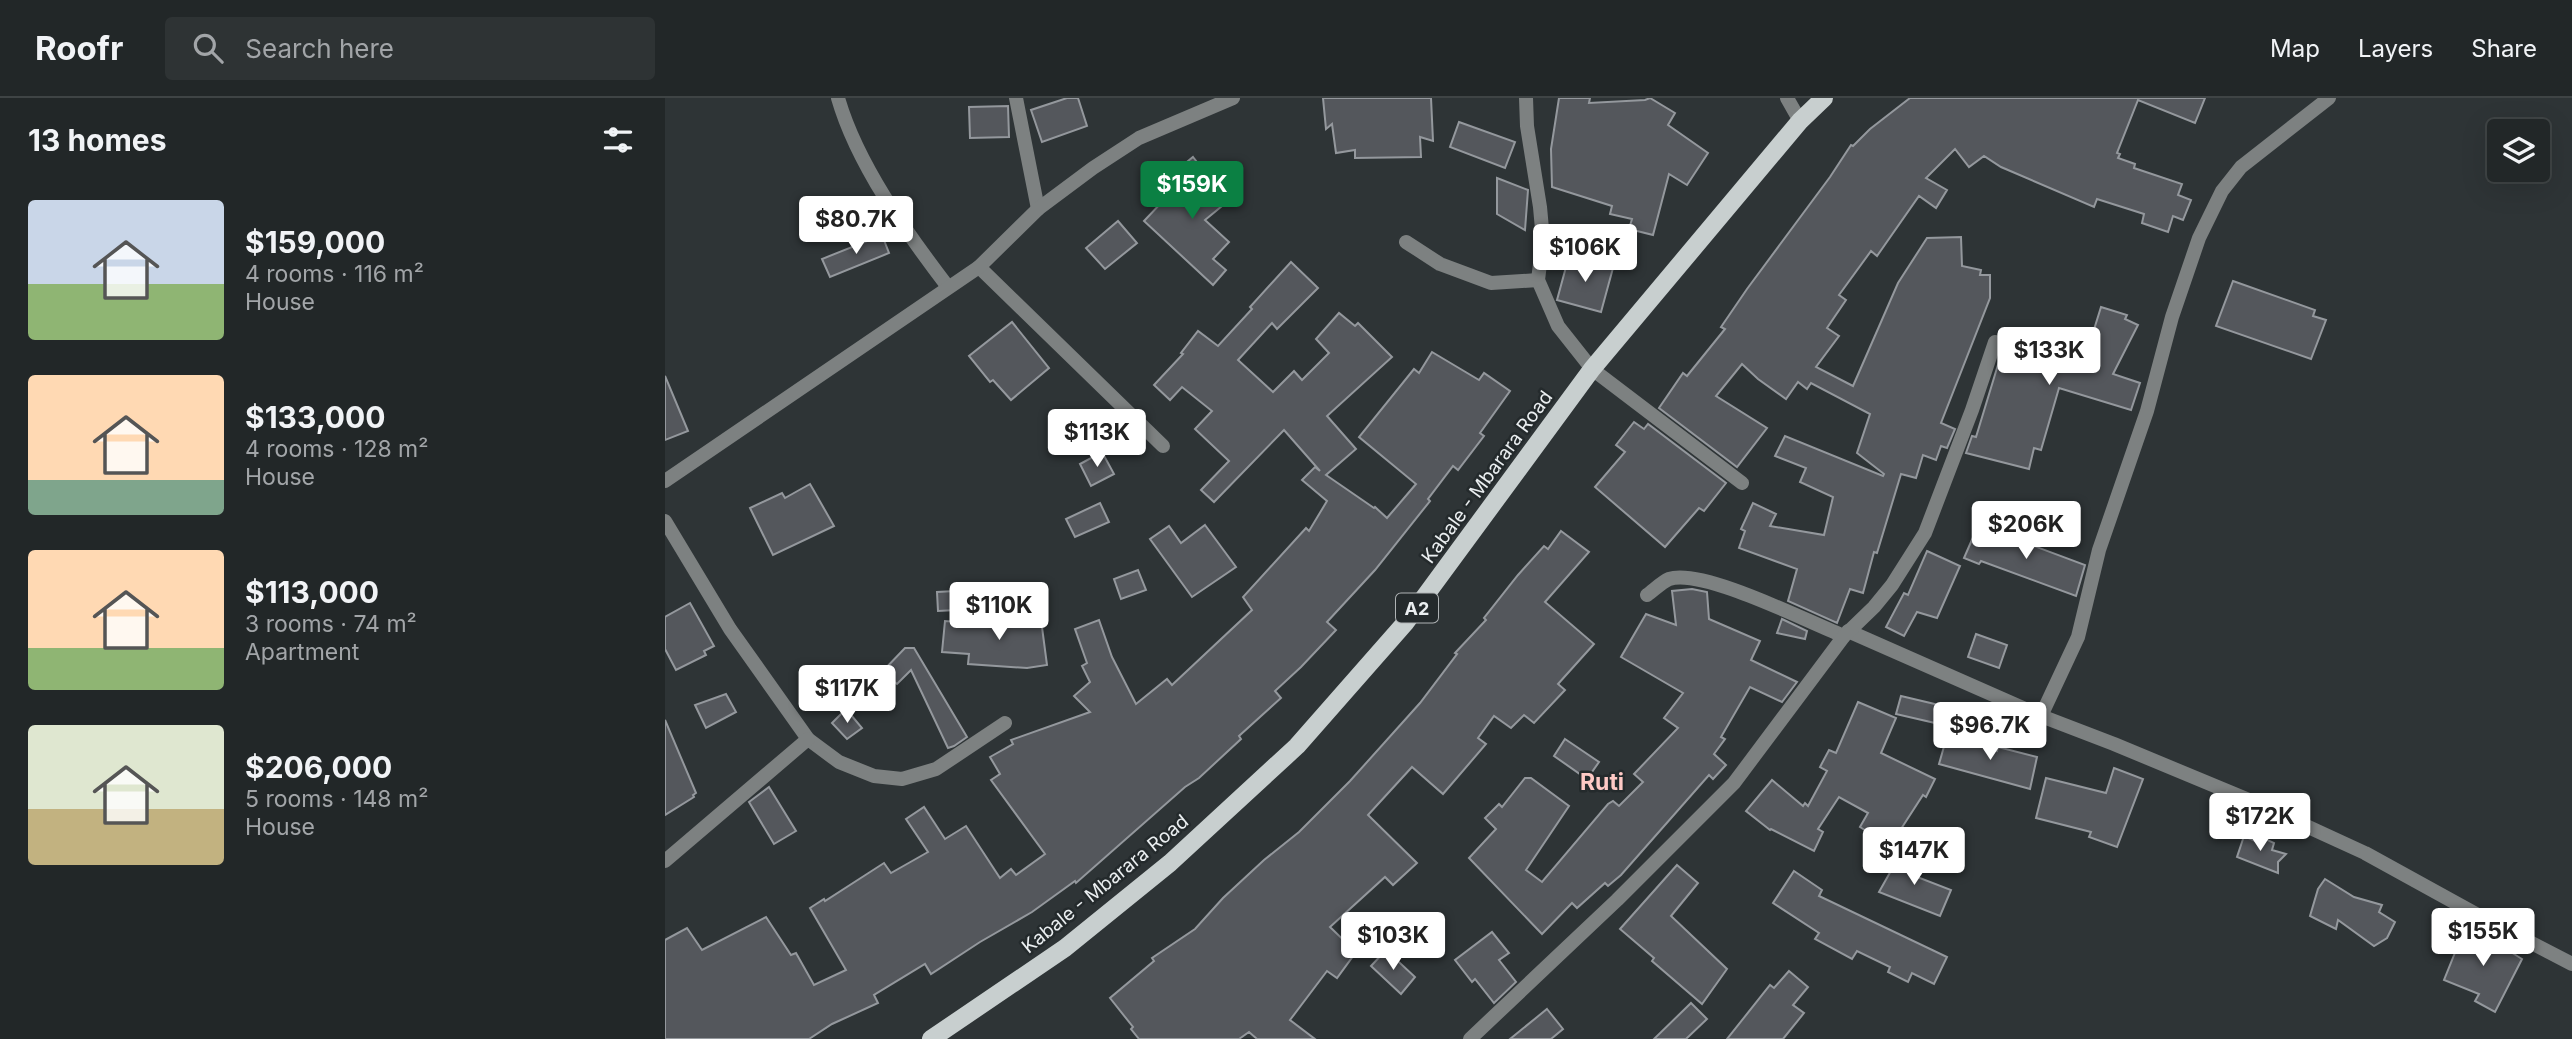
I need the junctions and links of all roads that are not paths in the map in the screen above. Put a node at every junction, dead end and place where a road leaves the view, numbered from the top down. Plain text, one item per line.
1 (838, 98) edge
2 (1017, 98) edge
3 (1233, 98) edge
4 (1526, 98) edge
5 (1787, 98) edge
6 (1824, 98) edge
7 (2329, 98) edge
8 (1800, 121) junction
9 (1038, 209) junction
10 (1406, 242) dead end
11 (979, 267) junction
12 (1538, 280) junction
13 (948, 287) junction
14 (1995, 342) dead end
15 (1592, 369) junction
16 (1163, 446) dead end
17 (665, 481) edge
18 (1742, 483) dead end
19 (665, 521) edge
20 (1647, 595) dead end
21 (1846, 634) junction
22 (2041, 716) junction
23 (1005, 723) dead end
24 (808, 738) junction
25 (665, 861) edge
26 (2572, 964) edge
27 (953, 1034) edge
28 (931, 1039) edge
29 (1470, 1039) edge

1 - 13 street
2 - 9 street
3 - 9 street
4 - 12 street
5 - 8 street
6 - 8 main road, Kabale - Mbarara Road / A2
7 - 22 street
8 - 15 main road, Kabale - Mbarara Road / A2
9 - 11 street
10 - 12 street
11 - 13 street
11 - 16 street
12 - 15 street
13 - 17 street
14 - 21 street
15 - 18 street
15 - 27 main road, Kabale - Mbarara Road / A2
19 - 24 street
20 - 21 street
21 - 22 street
21 - 29 street
22 - 26 street
23 - 24 street
24 - 25 street
27 - 28 main road, Kabale - Mbarara Road / A2

